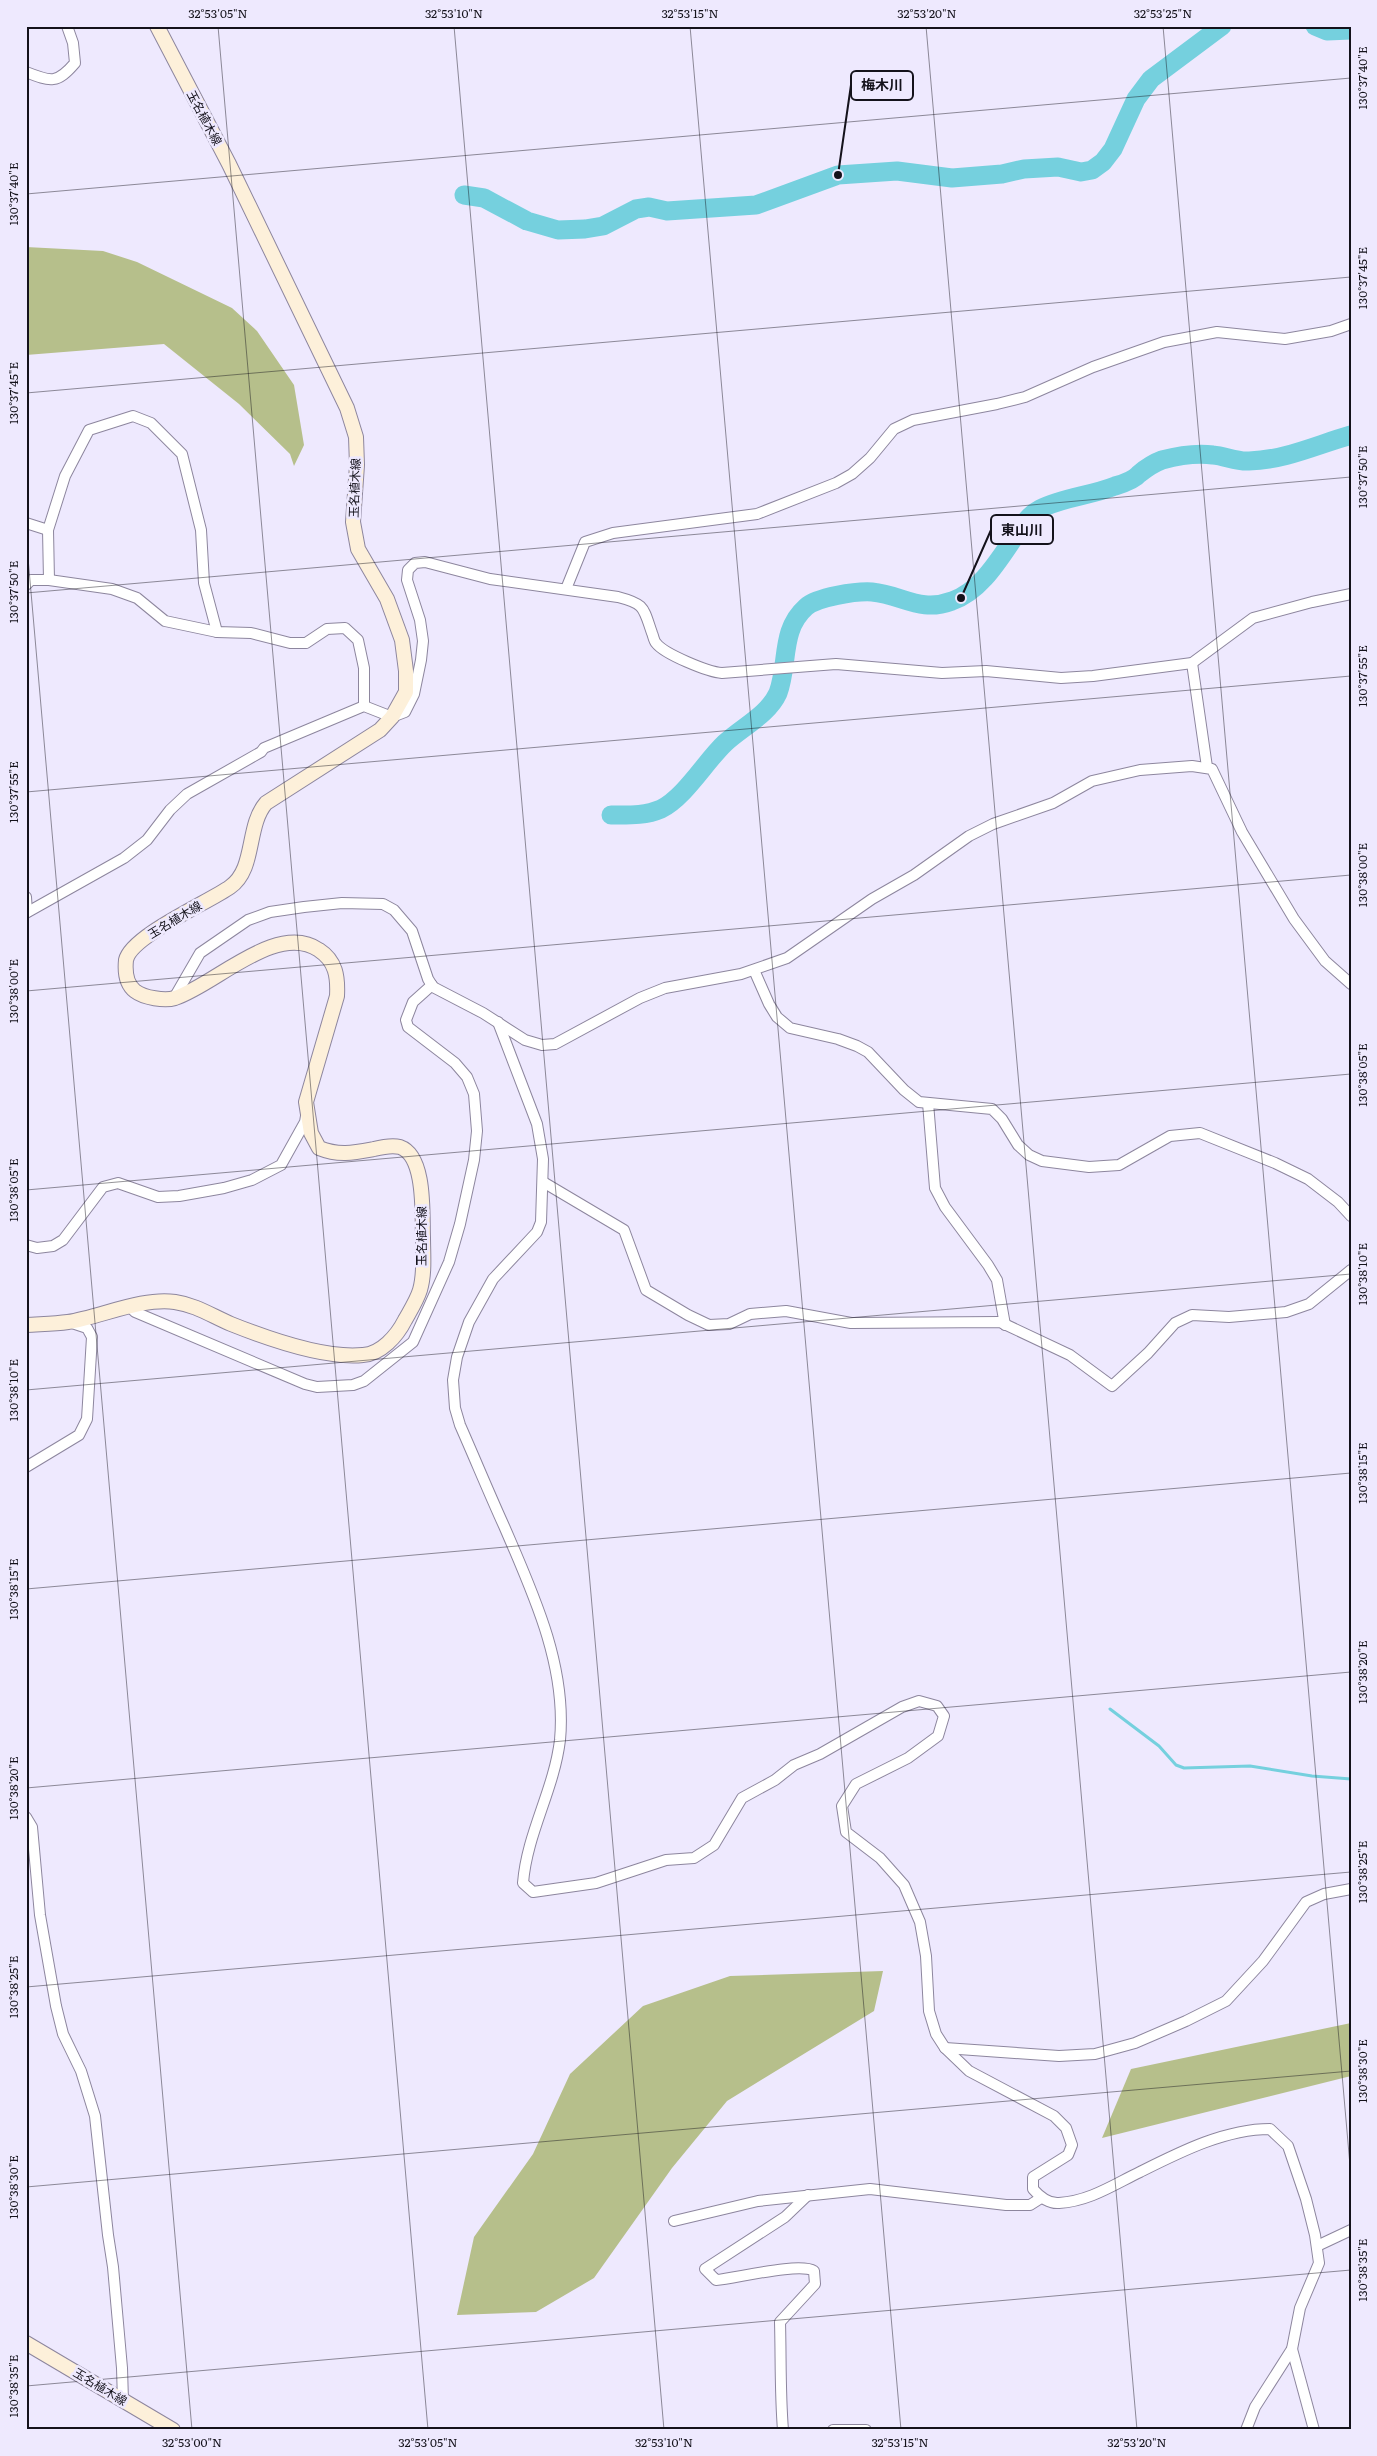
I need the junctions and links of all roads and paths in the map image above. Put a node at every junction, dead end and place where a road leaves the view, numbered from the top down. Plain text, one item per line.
1 (67, 26) edge
2 (157, 26) edge
3 (26, 72) edge
4 (1351, 324) edge
5 (26, 523) edge
6 (48, 530) junction
7 (49, 580) junction
8 (26, 585) edge
9 (566, 589) junction
10 (1351, 594) edge
11 (218, 632) junction
12 (1192, 663) junction
13 (364, 706) junction
14 (392, 718) junction
15 (1207, 767) junction
16 (26, 897) edge
17 (27, 912) edge
18 (754, 970) junction
19 (1351, 984) edge
20 (432, 985) junction
21 (174, 998) junction
22 (498, 1022) junction
23 (306, 1102) junction
24 (928, 1103) junction
25 (543, 1182) junction
26 (1348, 1210) edge
27 (26, 1245) edge
28 (1351, 1270) edge
29 (129, 1306) junction
30 (68, 1322) junction
31 (1005, 1325) junction
32 (26, 1326) edge
33 (26, 1466) edge
34 (26, 1817) edge
35 (1351, 1889) edge
36 (945, 2048) junction
37 (808, 2194) junction
38 (1041, 2198) junction
39 (674, 2221) dead end
40 (1351, 2230) edge
41 (1316, 2246) junction
42 (26, 2343) edge
43 (1292, 2349) junction
44 (123, 2401) junction
45 (174, 2430) edge
46 (783, 2430) edge
47 (833, 2430) edge
48 (866, 2430) edge
49 (1246, 2430) edge
50 (1314, 2430) edge

1 - 3 street
2 - 14 main road, 玉名植木線
4 - 9 street
5 - 6 street
6 - 7 street
6 - 11 street
7 - 8 street
7 - 11 street
9 - 12 street
9 - 14 street
10 - 12 street
11 - 13 street
12 - 15 street
13 - 14 street
13 - 17 street
14 - 21 main road, 玉名植木線
15 - 18 street
15 - 19 street
16 - 17 street
18 - 22 street
18 - 24 street
20 - 21 street
20 - 22 street
20 - 29 street
21 - 23 main road, 玉名植木線
22 - 25 street
23 - 27 street
23 - 29 main road, 玉名植木線
24 - 26 street
24 - 31 street
25 - 31 street
25 - 36 street
28 - 31 street
29 - 30 main road, 玉名植木線
30 - 32 main road, 玉名植木線
30 - 33 street
34 - 44 street
35 - 36 street
36 - 38 street
37 - 38 street
37 - 39 street
37 - 46 street
38 - 41 street
40 - 41 street
41 - 43 street
42 - 44 main road, 玉名植木線
43 - 49 street
43 - 50 street
44 - 45 main road, 玉名植木線
47 - 48 street

